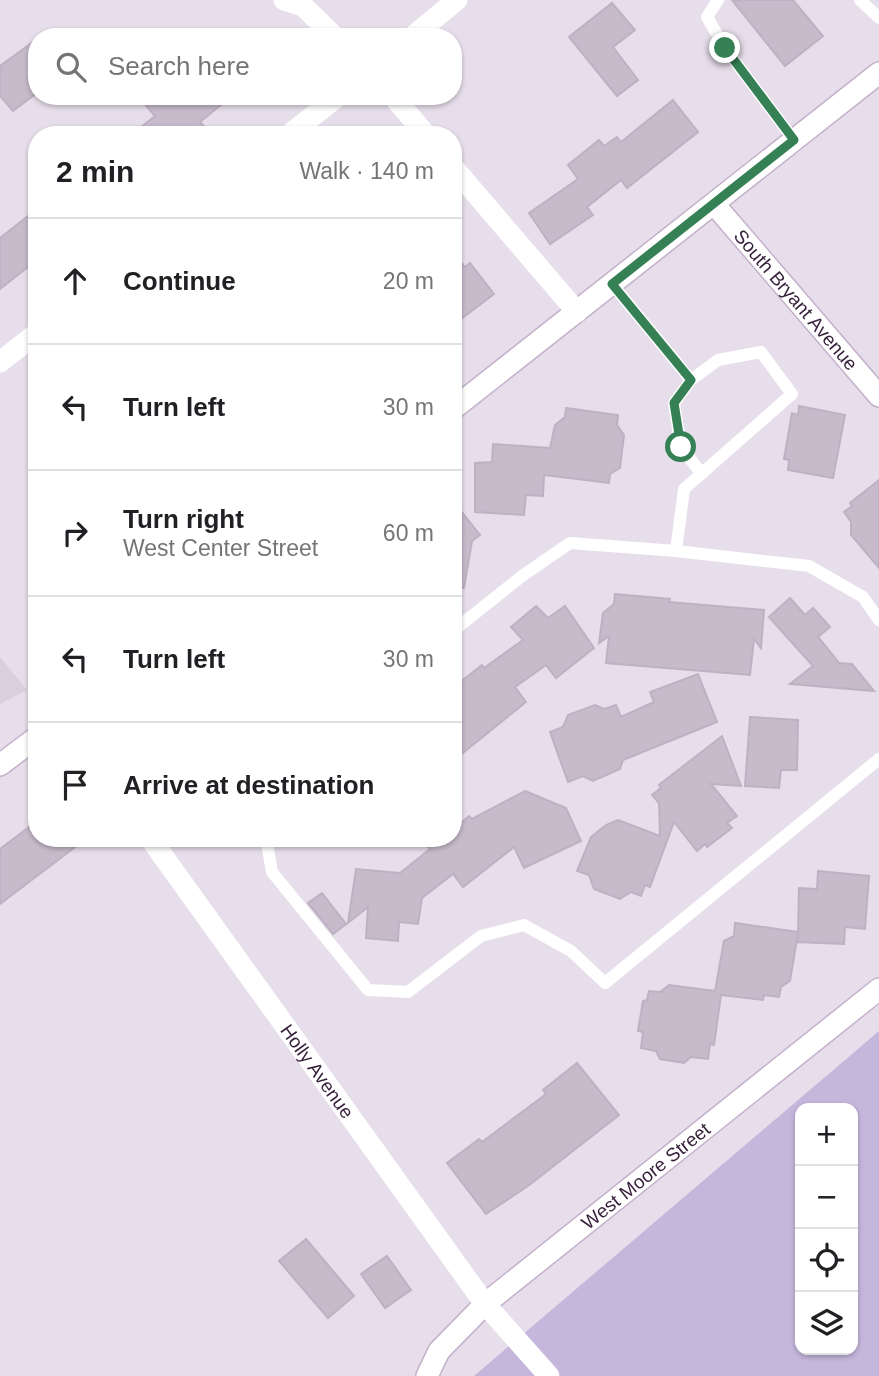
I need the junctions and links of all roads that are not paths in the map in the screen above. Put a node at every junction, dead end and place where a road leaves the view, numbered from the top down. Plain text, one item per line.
1 (284, 0) edge
2 (457, 0) edge
3 (718, 0) edge
4 (860, 0) edge
5 (879, 18) edge
6 (326, 28) edge
7 (423, 28) edge
8 (879, 72) edge
9 (327, 105) edge
10 (401, 105) edge
11 (300, 126) edge
12 (418, 126) edge
13 (794, 140) junction
14 (462, 178) edge
15 (714, 204) junction
16 (612, 284) junction
17 (577, 312) junction
18 (28, 340) edge
19 (0, 362) edge
20 (691, 380) junction
21 (879, 396) edge
22 (462, 403) edge
23 (701, 473) junction
24 (676, 551) junction
25 (879, 620) edge
26 (462, 624) edge
27 (28, 744) edge
28 (879, 759) edge
29 (0, 765) edge
30 (156, 847) edge
31 (268, 847) edge
32 (879, 989) edge
33 (485, 1304) junction
34 (426, 1376) edge
35 (549, 1376) edge

1 - 6 street
2 - 7 street
3 - 13 lane
4 - 5 lane
8 - 13 street
9 - 11 street
10 - 12 street
13 - 15 street
14 - 17 street
15 - 16 street
15 - 21 street, South Bryant Avenue
16 - 17 street
16 - 20 lane
17 - 22 street
18 - 19 street
20 - 23 lane
20 - 23 lane
23 - 24 lane
24 - 25 lane
24 - 26 lane
27 - 29 street
28 - 31 lane
30 - 33 street, Holly Avenue
32 - 33 street, West Moore Street
33 - 34 street, West Moore Street
33 - 35 street, Holly Avenue

